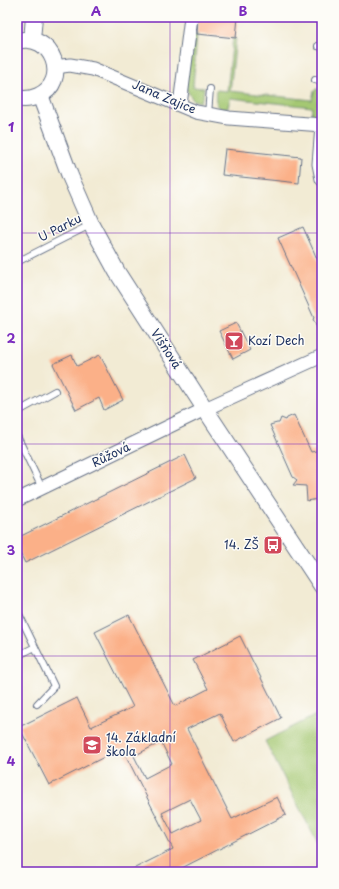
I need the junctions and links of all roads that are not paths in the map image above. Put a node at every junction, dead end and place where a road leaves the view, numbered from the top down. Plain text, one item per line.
1 (34, 17) edge
2 (191, 17) edge
3 (24, 41) edge
4 (55, 67) junction
5 (315, 80) dead end
6 (322, 82) edge
7 (210, 89) dead end
8 (40, 96) junction
9 (17, 98) edge
10 (180, 105) junction
11 (208, 114) junction
12 (322, 126) edge
13 (322, 179) edge
14 (91, 224) junction
15 (17, 262) edge
16 (322, 356) edge
17 (55, 391) dead end
18 (205, 409) junction
19 (17, 412) edge
20 (17, 436) edge
21 (42, 488) junction
22 (19, 499) edge
23 (322, 586) edge
24 (17, 610) edge
25 (36, 647) junction
26 (17, 656) edge
27 (37, 704) dead end

1 - 3 street
2 - 10 street
3 - 4 street
4 - 8 street
4 - 10 street, Jana Zajíce
5 - 6 lane
7 - 11 lane
8 - 9 street
8 - 14 street, Višňová
10 - 11 street, Jana Zajíce
11 - 12 street, Jana Zajíce
12 - 13 street
14 - 15 lane, U Parku
14 - 18 street, Višňová
16 - 18 street, Růžová
17 - 19 lane
18 - 21 street, Růžová
18 - 23 street, Višňová
20 - 21 lane
21 - 22 street, Růžová
24 - 25 lane
25 - 26 lane
25 - 27 lane

